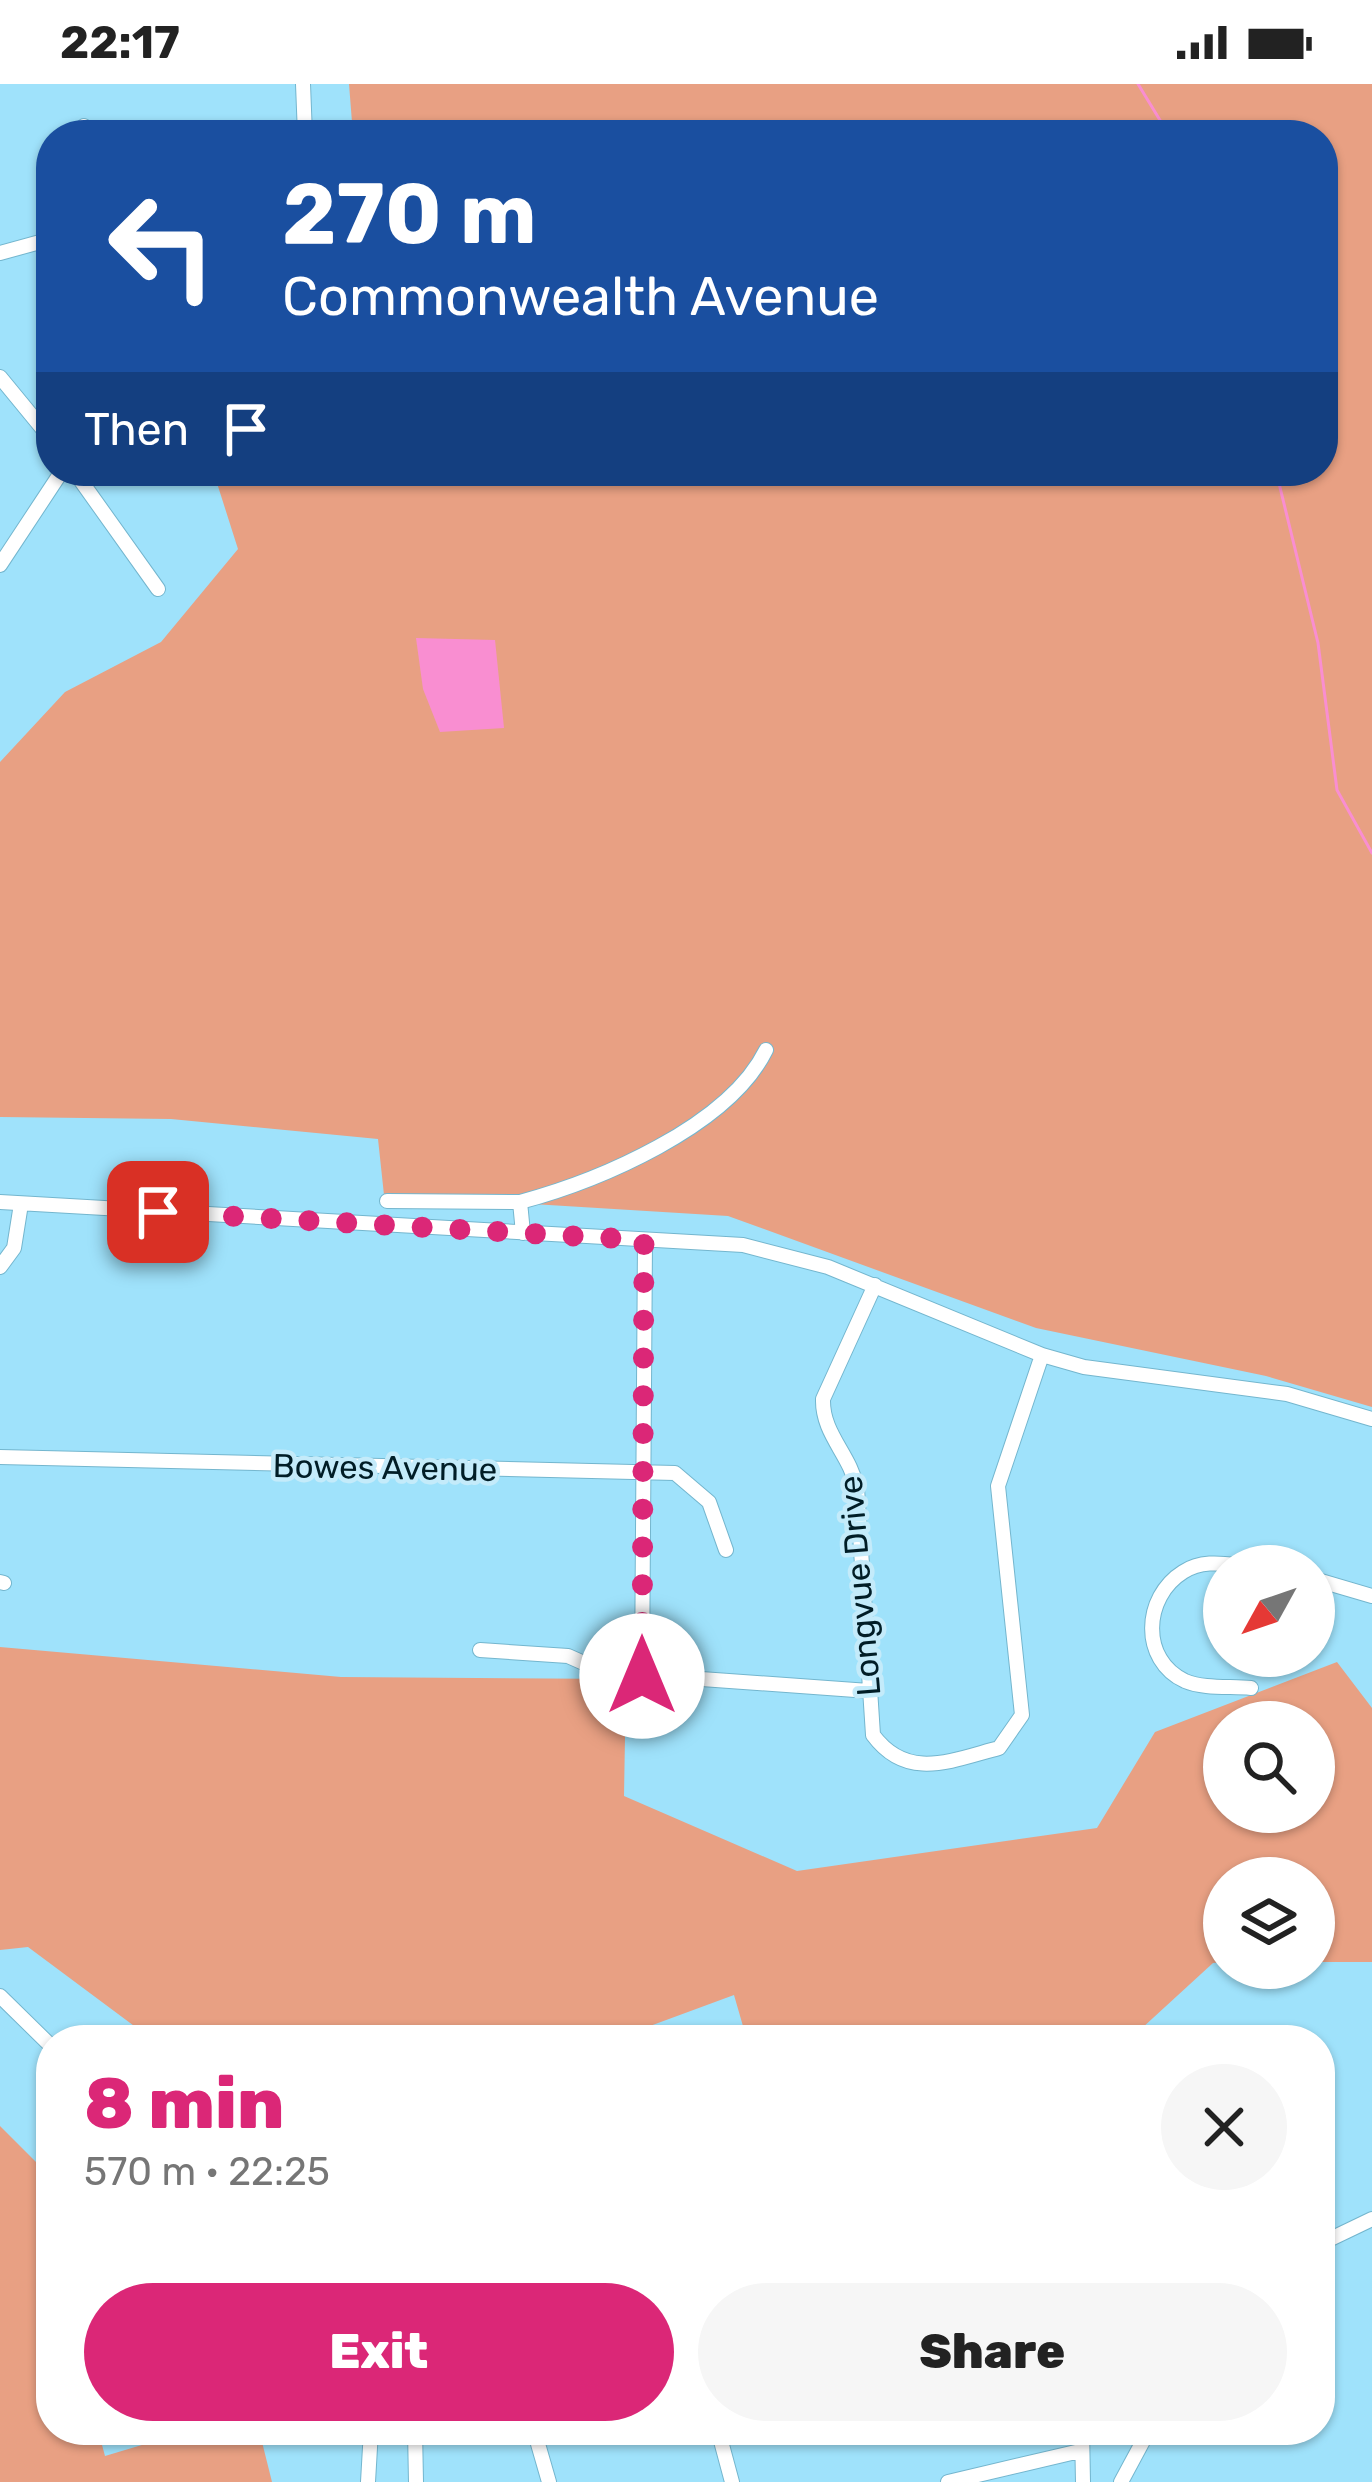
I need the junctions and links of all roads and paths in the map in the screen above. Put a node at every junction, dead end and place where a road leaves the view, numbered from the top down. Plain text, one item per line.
1 (303, 84) edge
2 (304, 120) edge
3 (36, 243) edge
4 (0, 253) edge
5 (0, 377) edge
6 (36, 421) edge
7 (52, 486) edge
8 (85, 486) edge
9 (0, 565) edge
10 (158, 589) dead end
11 (766, 1050) dead end
12 (387, 1201) dead end
13 (0, 1202) edge
14 (520, 1202) junction
15 (21, 1204) junction
16 (523, 1233) junction
17 (644, 1240) junction
18 (0, 1267) edge
19 (875, 1285) junction
20 (1042, 1355) junction
21 (1372, 1418) edge
22 (0, 1457) edge
23 (640, 1470) junction
24 (726, 1550) dead end
25 (1203, 1565) edge
26 (1335, 1585) edge
27 (1372, 1596) edge
28 (480, 1650) dead end
29 (642, 1676) junction
30 (1251, 1688) dead end
31 (868, 1691) junction
32 (0, 1996) edge
33 (36, 2031) edge
34 (1372, 2219) edge
35 (1335, 2237) edge
36 (369, 2445) edge
37 (415, 2445) edge
38 (538, 2445) edge
39 (722, 2445) edge
40 (1081, 2445) edge
41 (1141, 2445) edge
42 (1080, 2452) junction
43 (368, 2482) edge
44 (416, 2482) edge
45 (549, 2482) edge
46 (732, 2482) edge
47 (948, 2482) edge
48 (1083, 2482) edge
49 (1121, 2482) edge

1 - 2 street
3 - 4 street
5 - 6 street
7 - 9 street
8 - 10 street
11 - 14 street
12 - 14 street
13 - 15 street
14 - 16 street
15 - 16 street
15 - 18 street
16 - 17 street
17 - 19 street
17 - 23 street
19 - 20 street
19 - 31 street, Longvue Drive
20 - 21 street
20 - 31 street, Longvue Drive
22 - 23 street, Bowes Avenue
23 - 24 street, Bowes Avenue
23 - 29 street
25 - 30 street
26 - 27 street
28 - 29 street
29 - 31 street
32 - 33 street
34 - 35 street
36 - 43 street
37 - 44 street
38 - 45 street
39 - 46 street
40 - 42 street
41 - 49 street
42 - 47 street
42 - 48 street

